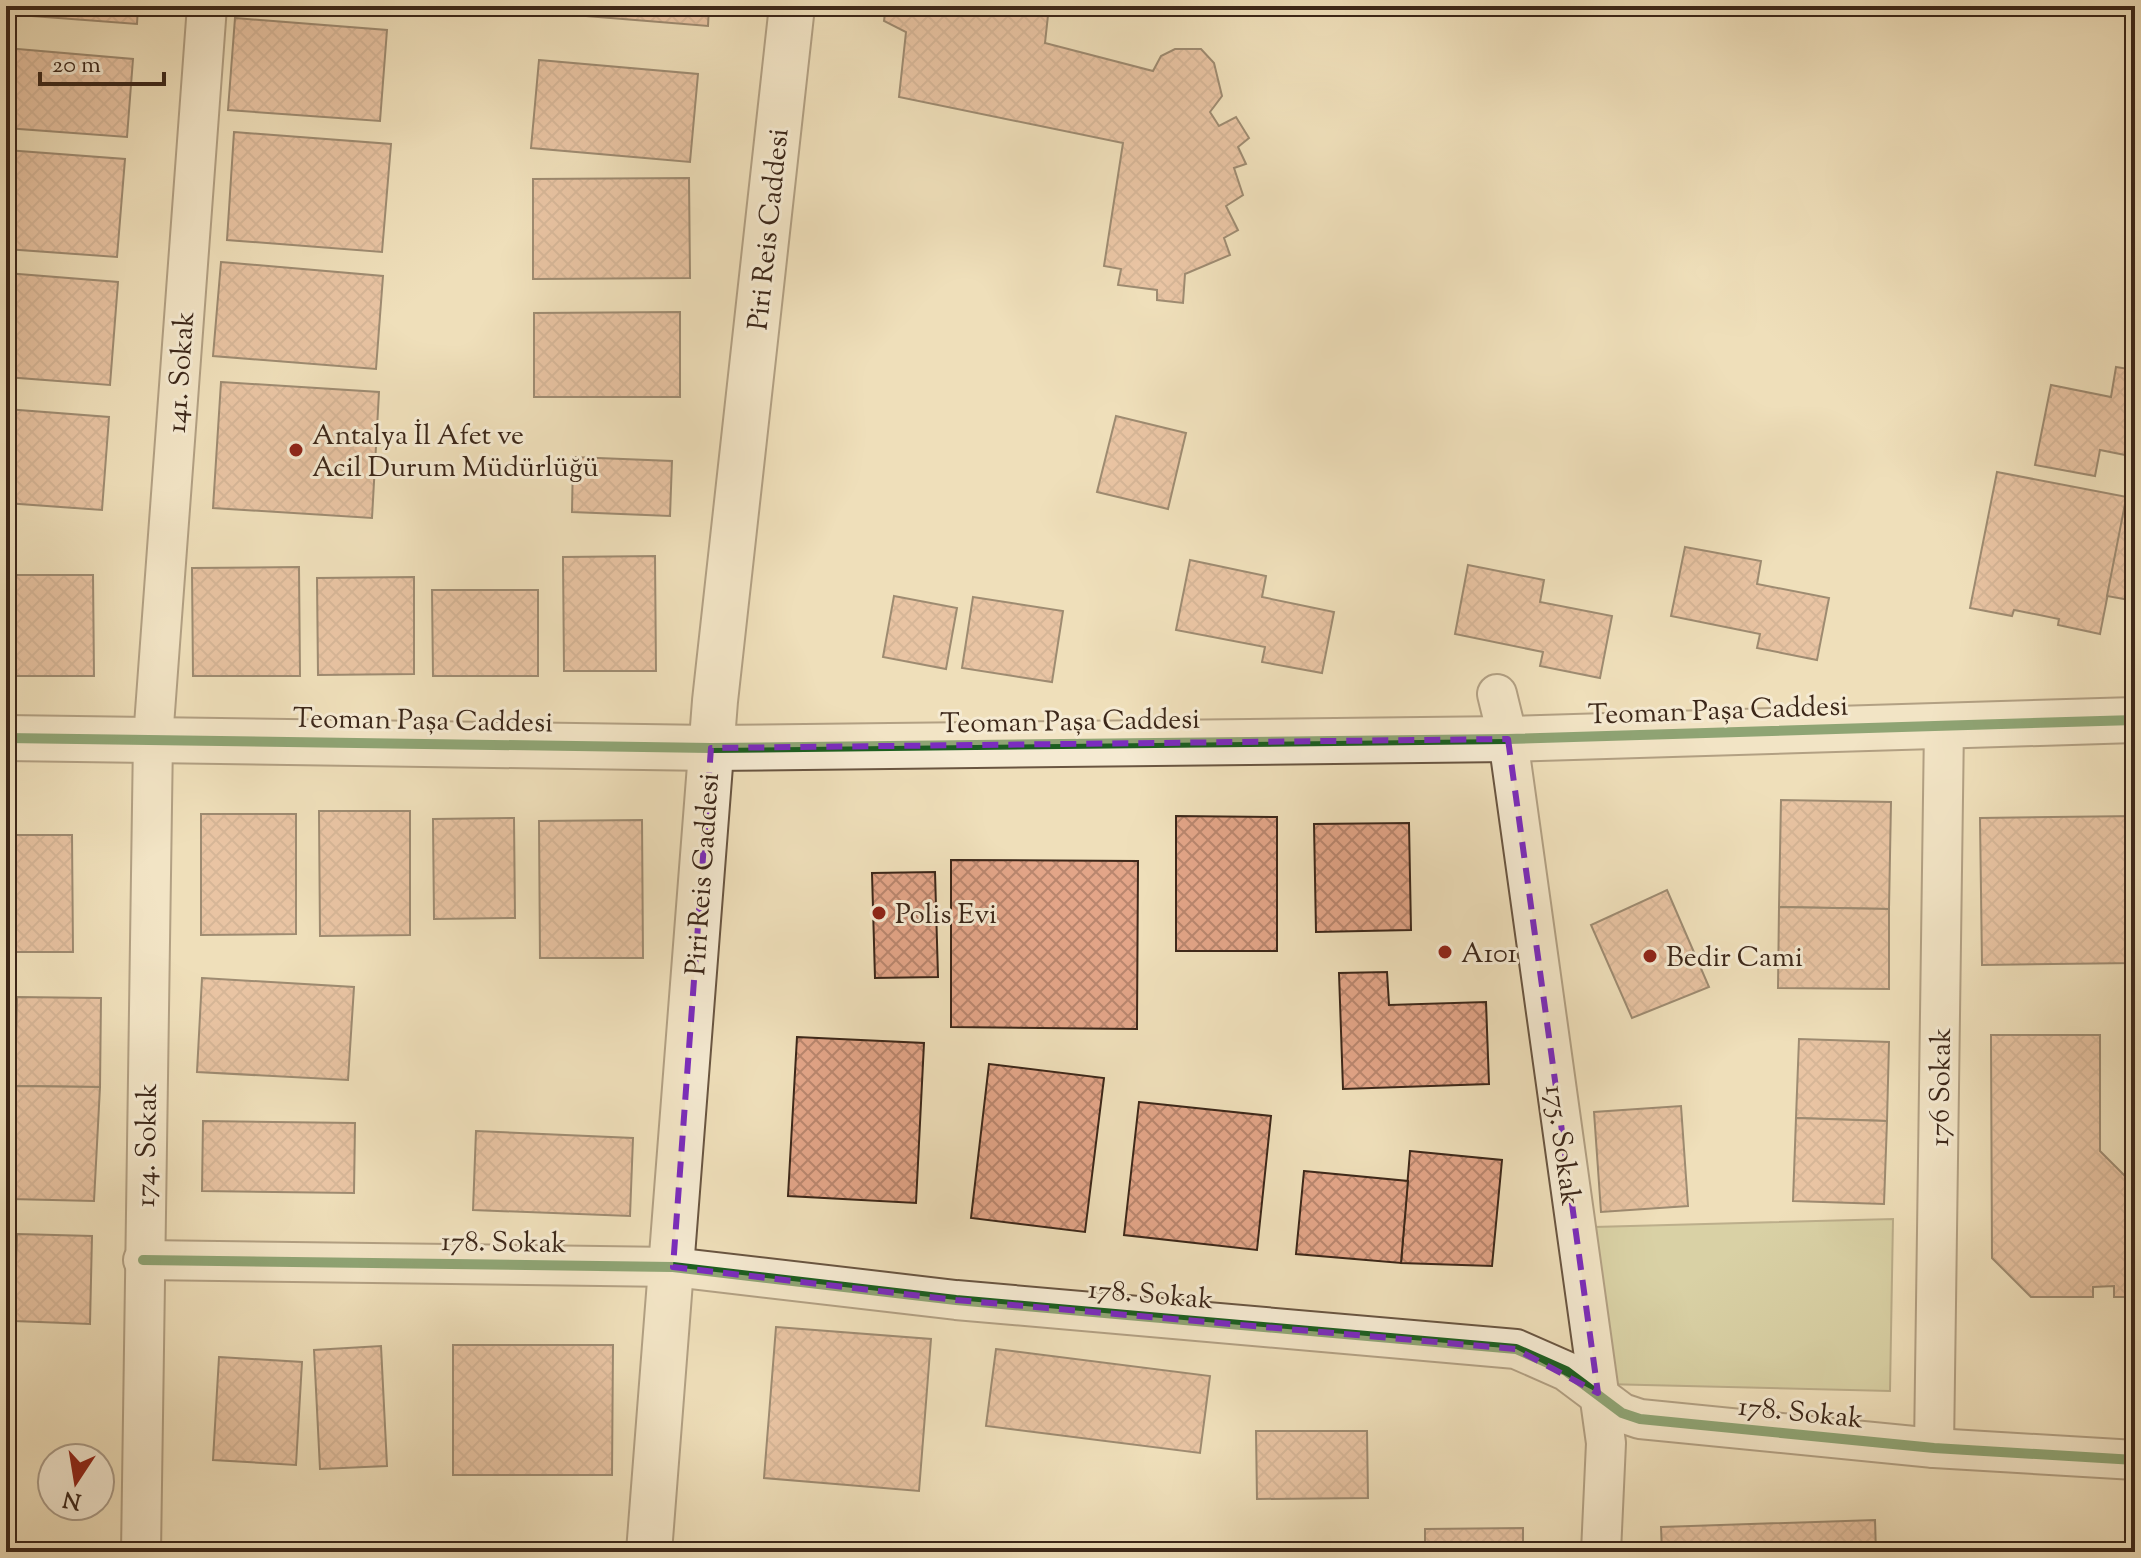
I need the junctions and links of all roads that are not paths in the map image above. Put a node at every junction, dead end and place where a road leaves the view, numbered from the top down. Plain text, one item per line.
1 (207, 6) edge
2 (792, 6) edge
3 (1497, 694) dead end
4 (2135, 720) edge
5 (1944, 726) junction
6 (6, 738) edge
7 (153, 739) junction
8 (1508, 739) junction
9 (711, 748) junction
10 (143, 1260) junction
11 (673, 1267) junction
12 (1598, 1393) junction
13 (1934, 1448) junction
14 (2135, 1460) edge
15 (141, 1552) edge
16 (649, 1552) edge
17 (1601, 1552) edge

1 - 7 street, 141. Sokak
2 - 9 street, Piri Reis Caddesi
3 - 8 street, 175. Sokak
4 - 5 street, Teoman Paşa Caddesi
5 - 8 street, Teoman Paşa Caddesi
5 - 13 street, 176 Sokak
6 - 7 street, Teoman Paşa Caddesi
7 - 9 street, Teoman Paşa Caddesi
7 - 10 street, 174. Sokak
8 - 9 street, Teoman Paşa Caddesi
8 - 12 street, 175. Sokak
9 - 11 street, Piri Reis Caddesi
10 - 11 street, 178. Sokak
10 - 15 street, 174. Sokak
11 - 12 street, 178. Sokak
11 - 16 street, Piri Reis Caddesi
12 - 13 street, 178. Sokak
12 - 17 street, 175. Sokak
13 - 14 street, 178. Sokak

